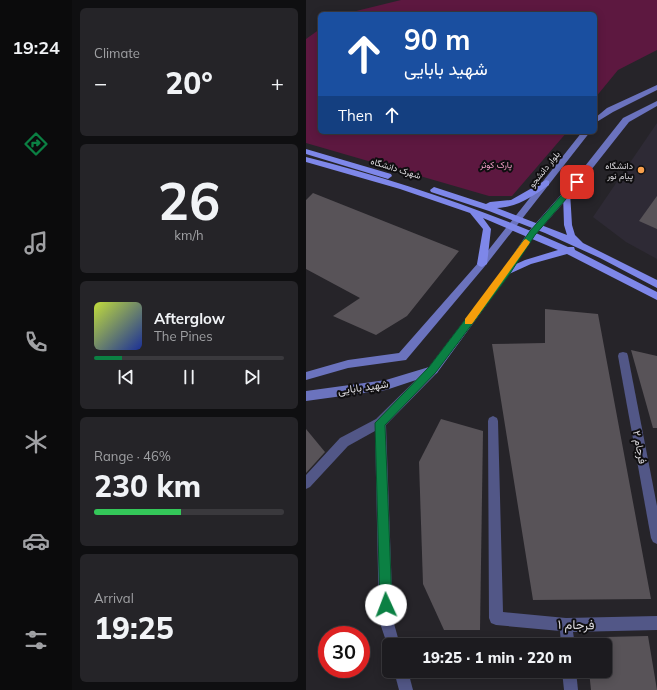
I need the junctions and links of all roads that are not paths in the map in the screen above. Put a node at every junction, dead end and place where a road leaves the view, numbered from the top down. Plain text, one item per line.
1 (657, 87) edge
2 (657, 103) edge
3 (618, 115) junction
4 (597, 120) edge
5 (584, 134) edge
6 (306, 151) edge
7 (306, 159) edge
8 (546, 183) junction
9 (567, 194) junction
10 (480, 204) junction
11 (471, 209) junction
12 (514, 222) junction
13 (536, 230) junction
14 (582, 246) junction
15 (568, 250) junction
16 (482, 264) junction
17 (506, 272) junction
18 (657, 284) edge
19 (657, 296) edge
20 (623, 356) dead end
21 (433, 370) junction
22 (306, 376) edge
23 (306, 396) edge
24 (494, 421) dead end
25 (380, 423) junction
26 (306, 483) edge
27 (657, 538) edge
28 (657, 623) edge
29 (566, 625) junction
30 (391, 638) edge
31 (567, 638) edge
32 (403, 678) edge
33 (569, 678) edge
34 (406, 690) edge
35 (570, 690) edge

1 - 3 main road
2 - 3 main road
3 - 4 main road
3 - 9 main road
5 - 8 main road, بلوار دانشجو
6 - 10 main road, شهرک دانشگاه
7 - 11 main road
8 - 10 main road
8 - 12 main road, بلوار دانشجو
9 - 13 main road
9 - 14 main road
10 - 12 main road
11 - 12 main road
11 - 16 main road
12 - 13 main road
12 - 16 main road
13 - 14 main road
13 - 15 main road
13 - 17 main road
14 - 15 main road
14 - 18 main road
15 - 17 main road
15 - 19 main road
16 - 22 main road
17 - 21 main road
20 - 27 street, فرجام ۲
21 - 23 main road, شهید بابایی
21 - 25 street
24 - 29 street, فرجام ۱
25 - 26 street
25 - 30 street
28 - 29 street, فرجام ۱
29 - 31 street
32 - 34 street
33 - 35 street

